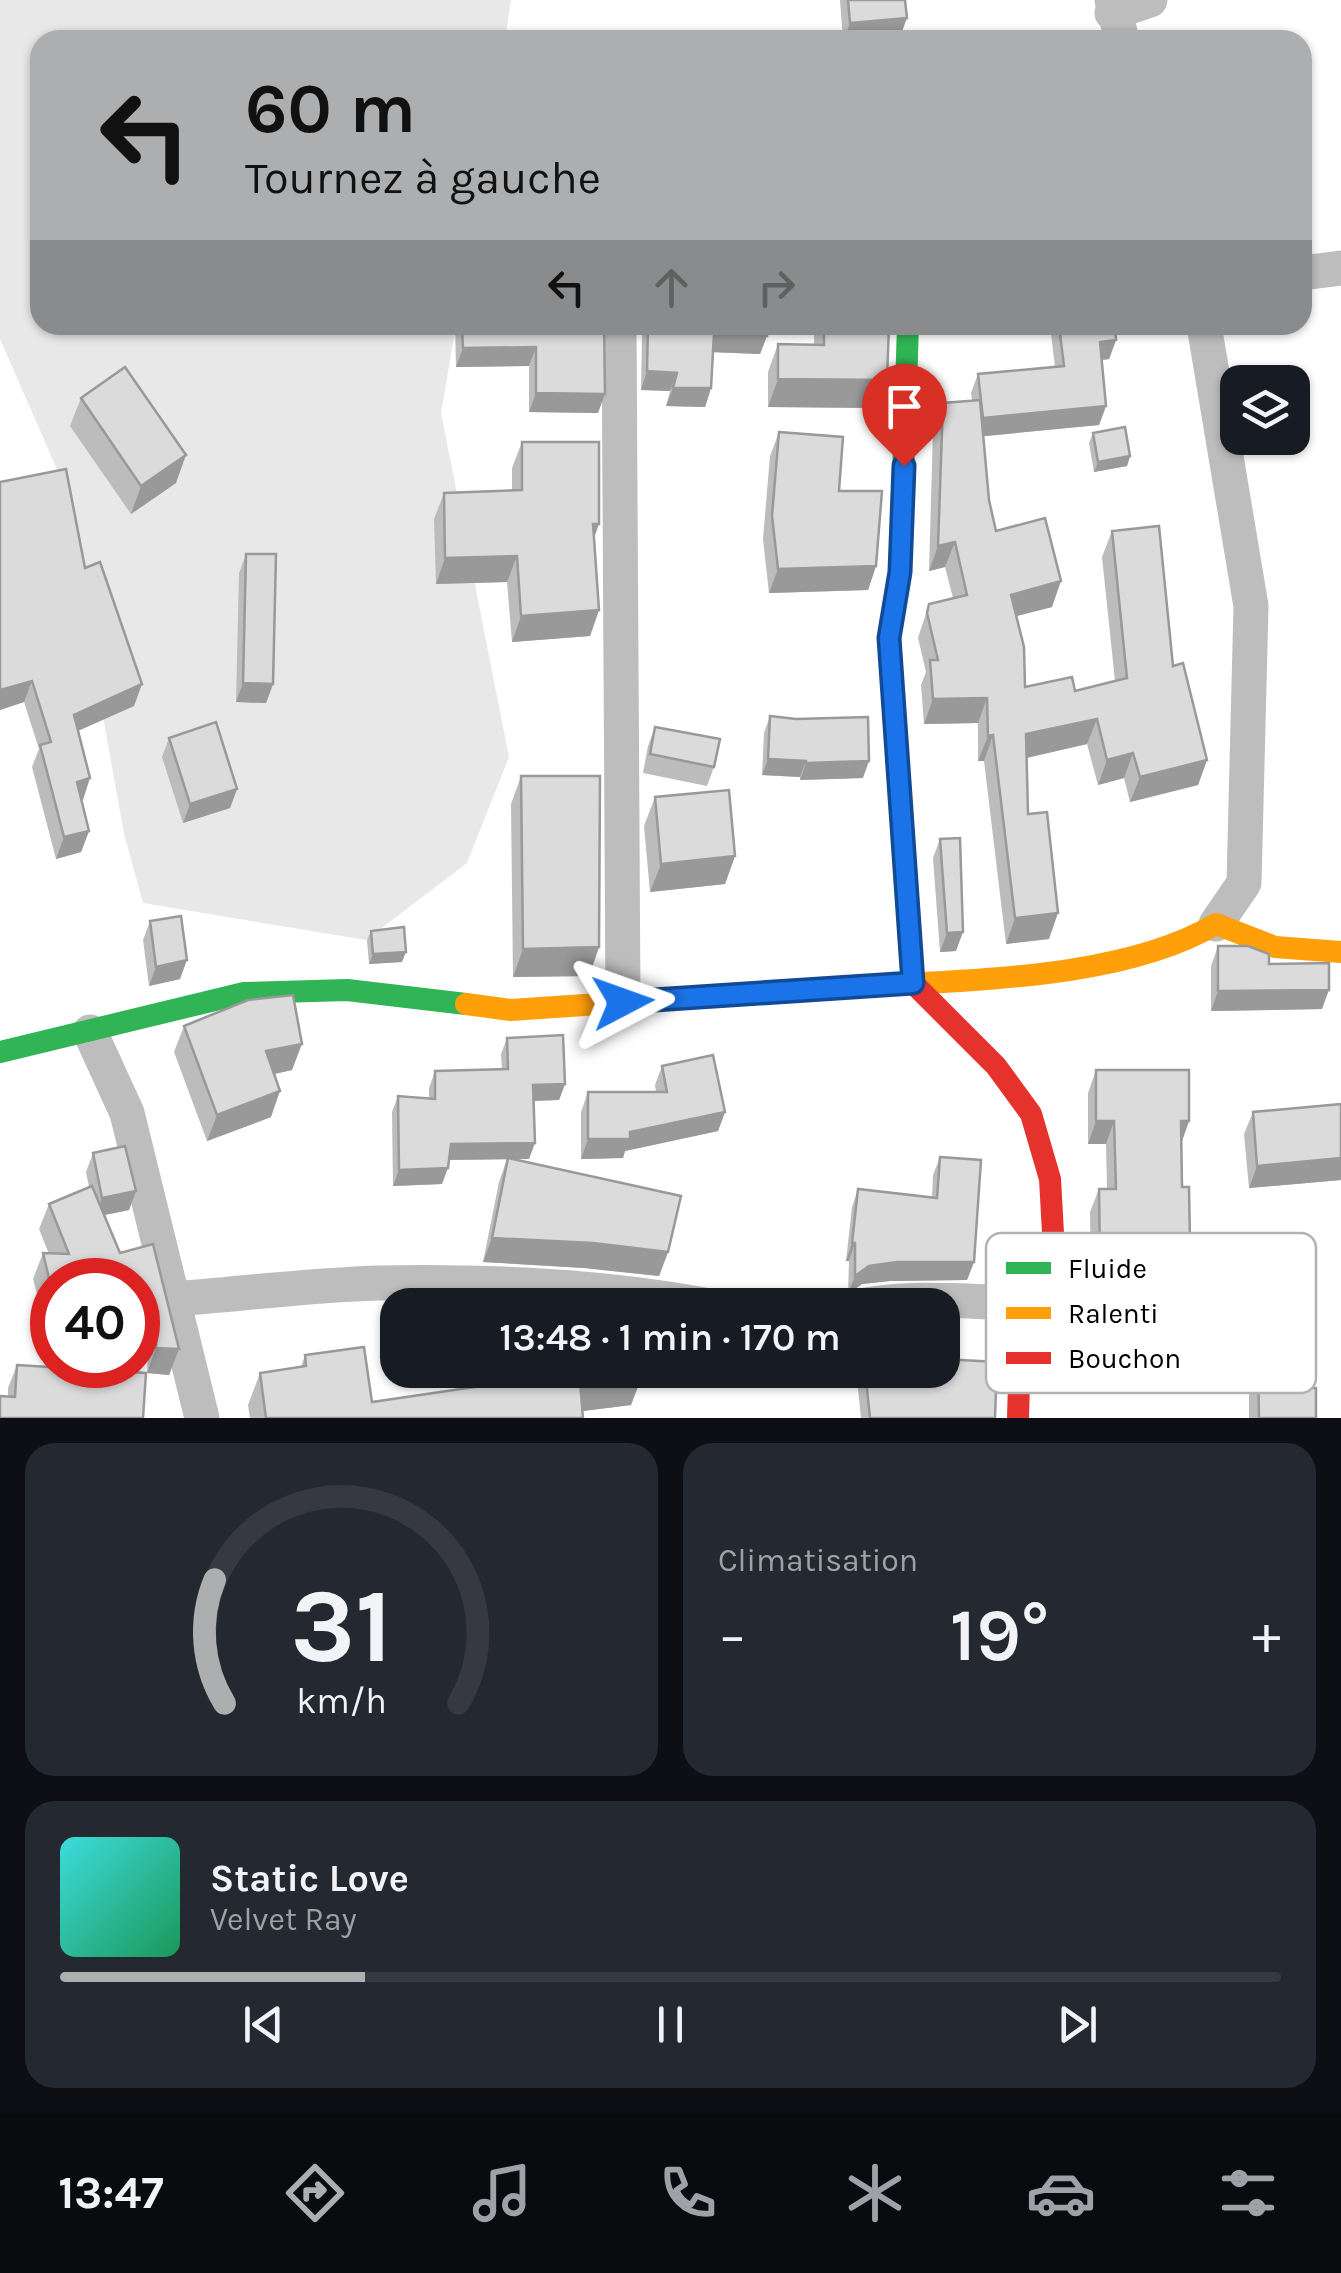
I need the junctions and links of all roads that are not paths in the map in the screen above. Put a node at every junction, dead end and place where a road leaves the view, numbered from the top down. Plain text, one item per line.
1 (1150, 0) edge
2 (1115, 18) edge
3 (1341, 268) edge
4 (1312, 272) edge
5 (619, 335) edge
6 (908, 335) edge
7 (1206, 335) edge
8 (1216, 924) junction
9 (1341, 952) edge
10 (913, 983) junction
11 (623, 1002) junction
12 (90, 1032) junction
13 (0, 1052) edge
14 (1053, 1233) edge
15 (570, 1288) edge
16 (172, 1299) junction
17 (960, 1300) edge
18 (986, 1302) edge
19 (1019, 1393) edge
20 (202, 1418) edge
21 (1018, 1418) edge

1 - 2 street
3 - 4 street
5 - 11 street
6 - 10 street
7 - 8 street
8 - 9 street
8 - 10 street
10 - 11 street
10 - 14 street
11 - 12 street
12 - 13 street
12 - 16 street
15 - 16 street
16 - 20 street
17 - 18 street
19 - 21 street

